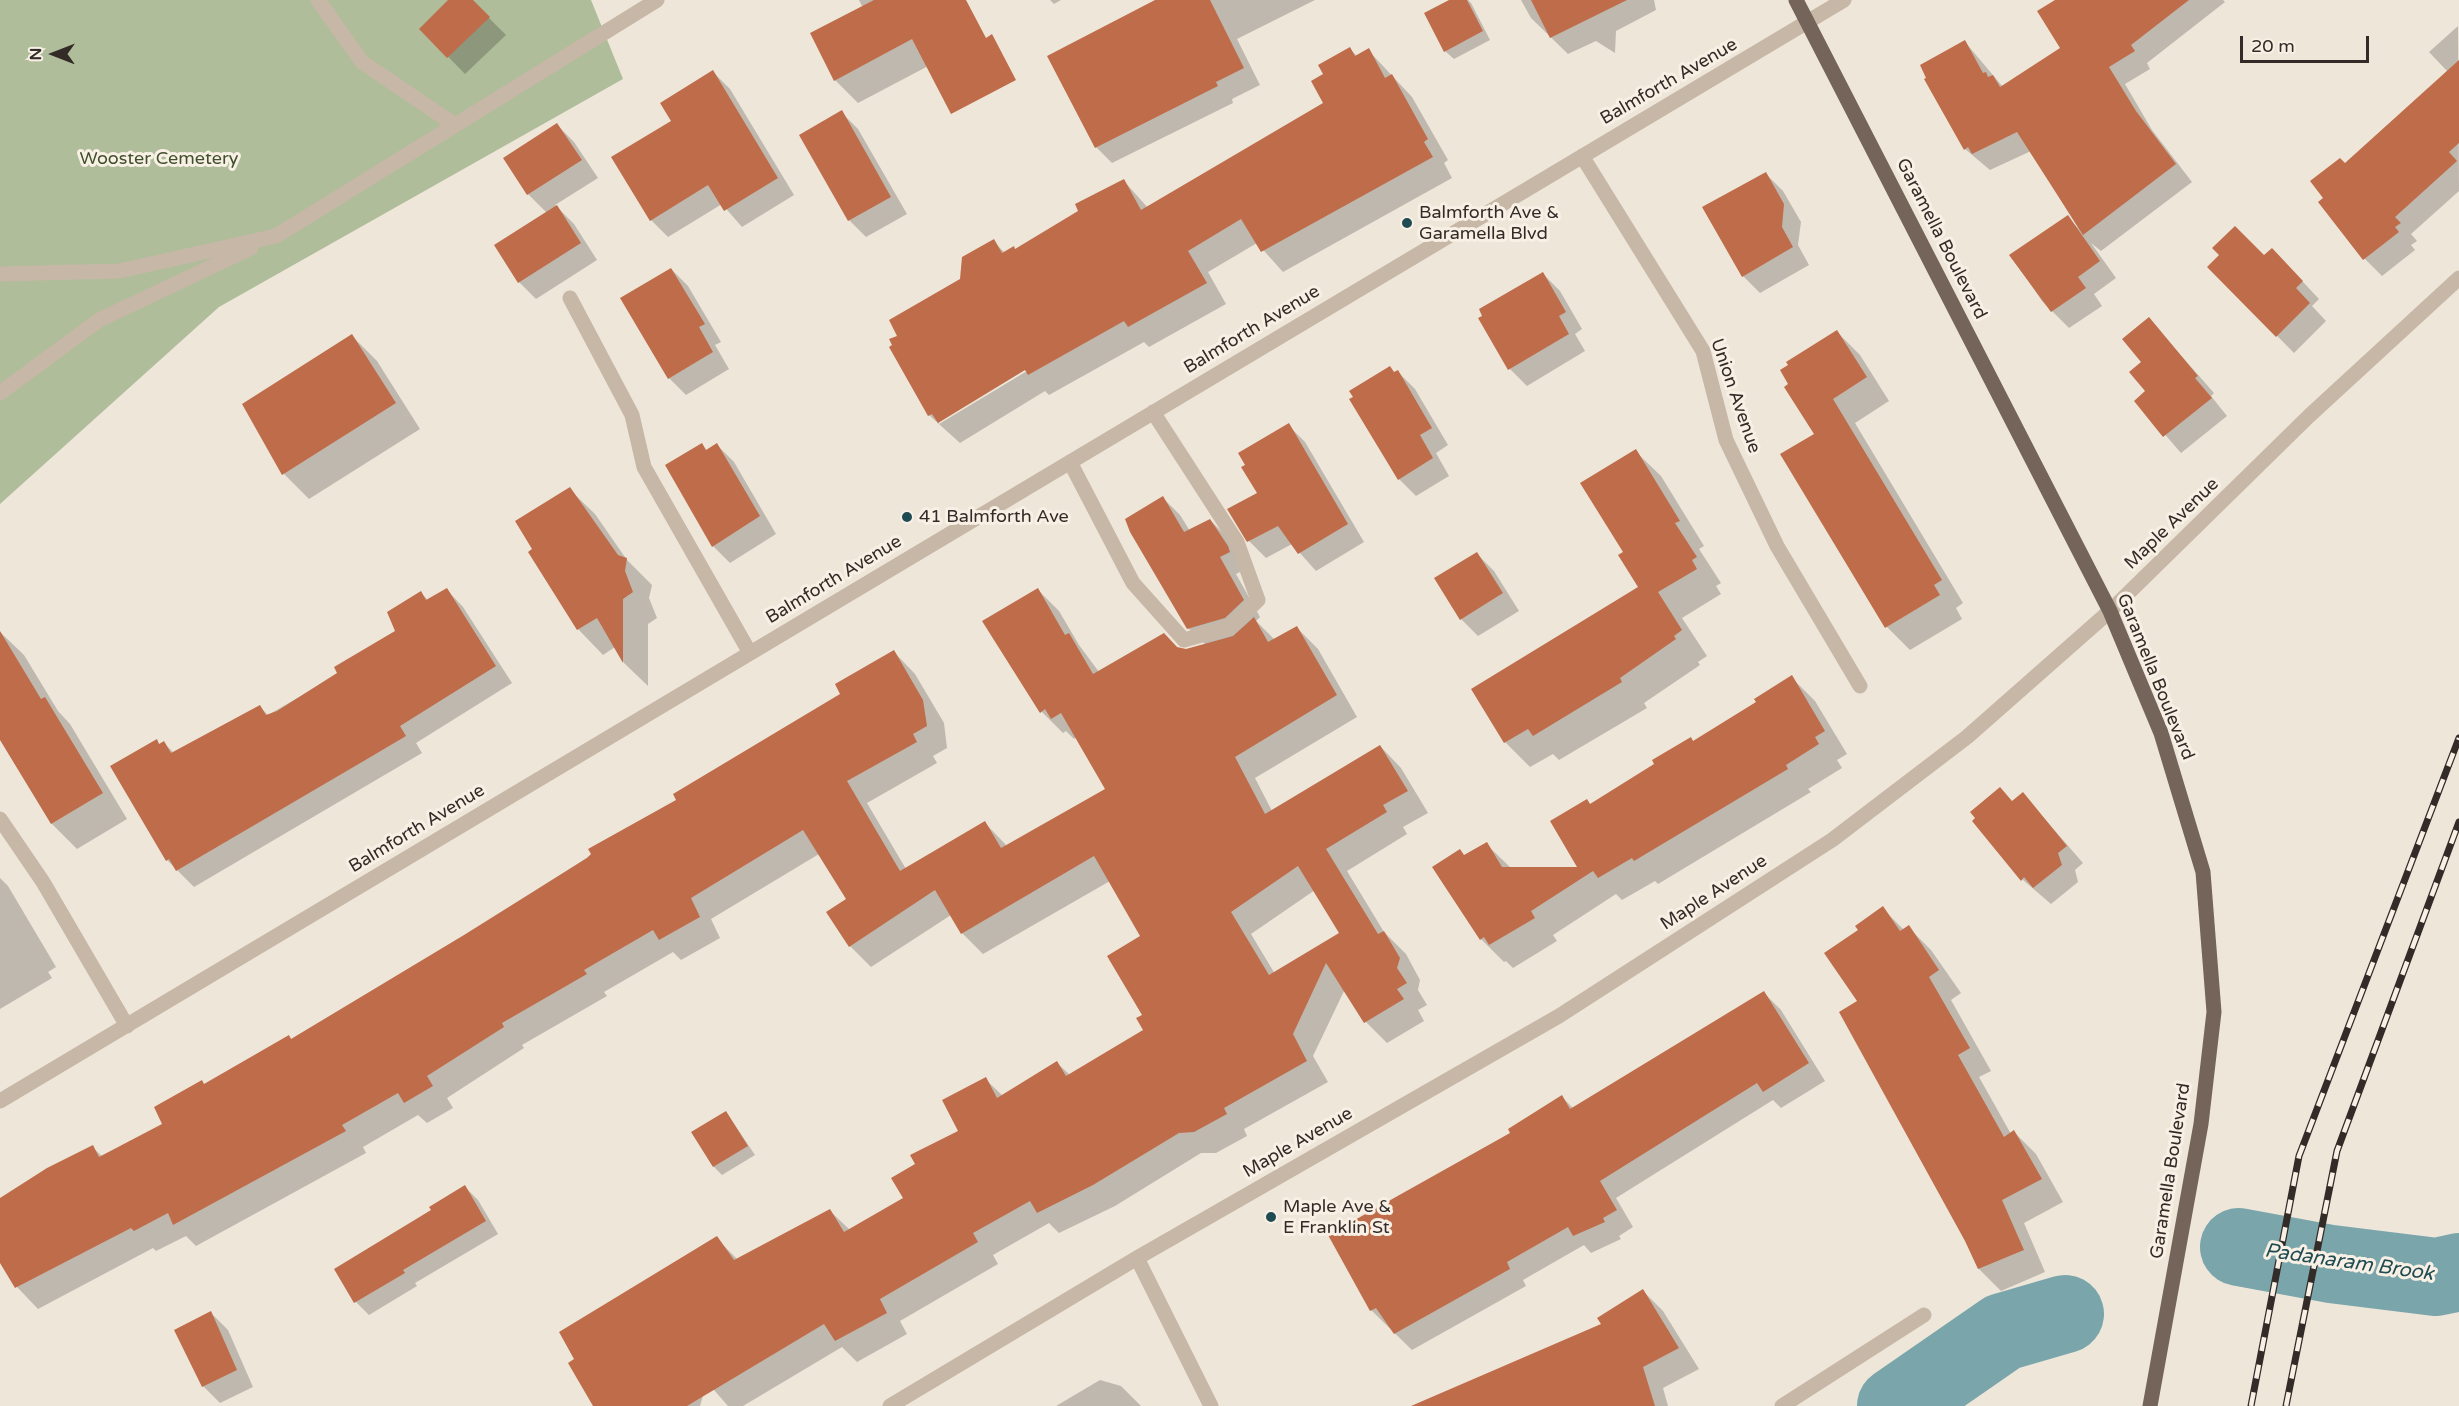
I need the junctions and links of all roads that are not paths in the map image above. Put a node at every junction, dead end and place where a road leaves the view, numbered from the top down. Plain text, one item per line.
1 (318, 0) edge
2 (657, 0) edge
3 (1796, 0) edge
4 (1844, 0) edge
5 (1808, 22) junction
6 (455, 125) junction
7 (1582, 156) junction
8 (276, 236) junction
9 (0, 274) edge
10 (2459, 278) edge
11 (570, 298) dead end
12 (0, 393) edge
13 (1154, 412) junction
14 (1070, 462) junction
15 (2110, 611) junction
16 (750, 653) junction
17 (1860, 686) dead end
18 (0, 819) edge
19 (127, 1026) junction
20 (0, 1101) edge
21 (1137, 1258) junction
22 (1924, 1316) dead end
23 (890, 1406) edge
24 (1211, 1406) edge
25 (1782, 1406) edge
26 (2150, 1406) edge

1 - 6 street
2 - 6 street
3 - 5 main road, Garamella Boulevard
4 - 5 street, Balmforth Avenue
5 - 7 street, Balmforth Avenue
5 - 15 main road, Garamella Boulevard
6 - 8 street
7 - 13 street, Balmforth Avenue
7 - 17 street, Union Avenue
8 - 9 street
8 - 12 street
10 - 15 street, Maple Avenue
11 - 16 street
13 - 14 street, Balmforth Avenue
13 - 14 street
14 - 16 street, Balmforth Avenue
15 - 21 street, Maple Avenue
15 - 26 main road, Garamella Boulevard
16 - 19 street, Balmforth Avenue
18 - 19 street
19 - 20 street, Balmforth Avenue
21 - 23 street, Maple Avenue
21 - 24 street
22 - 25 street

